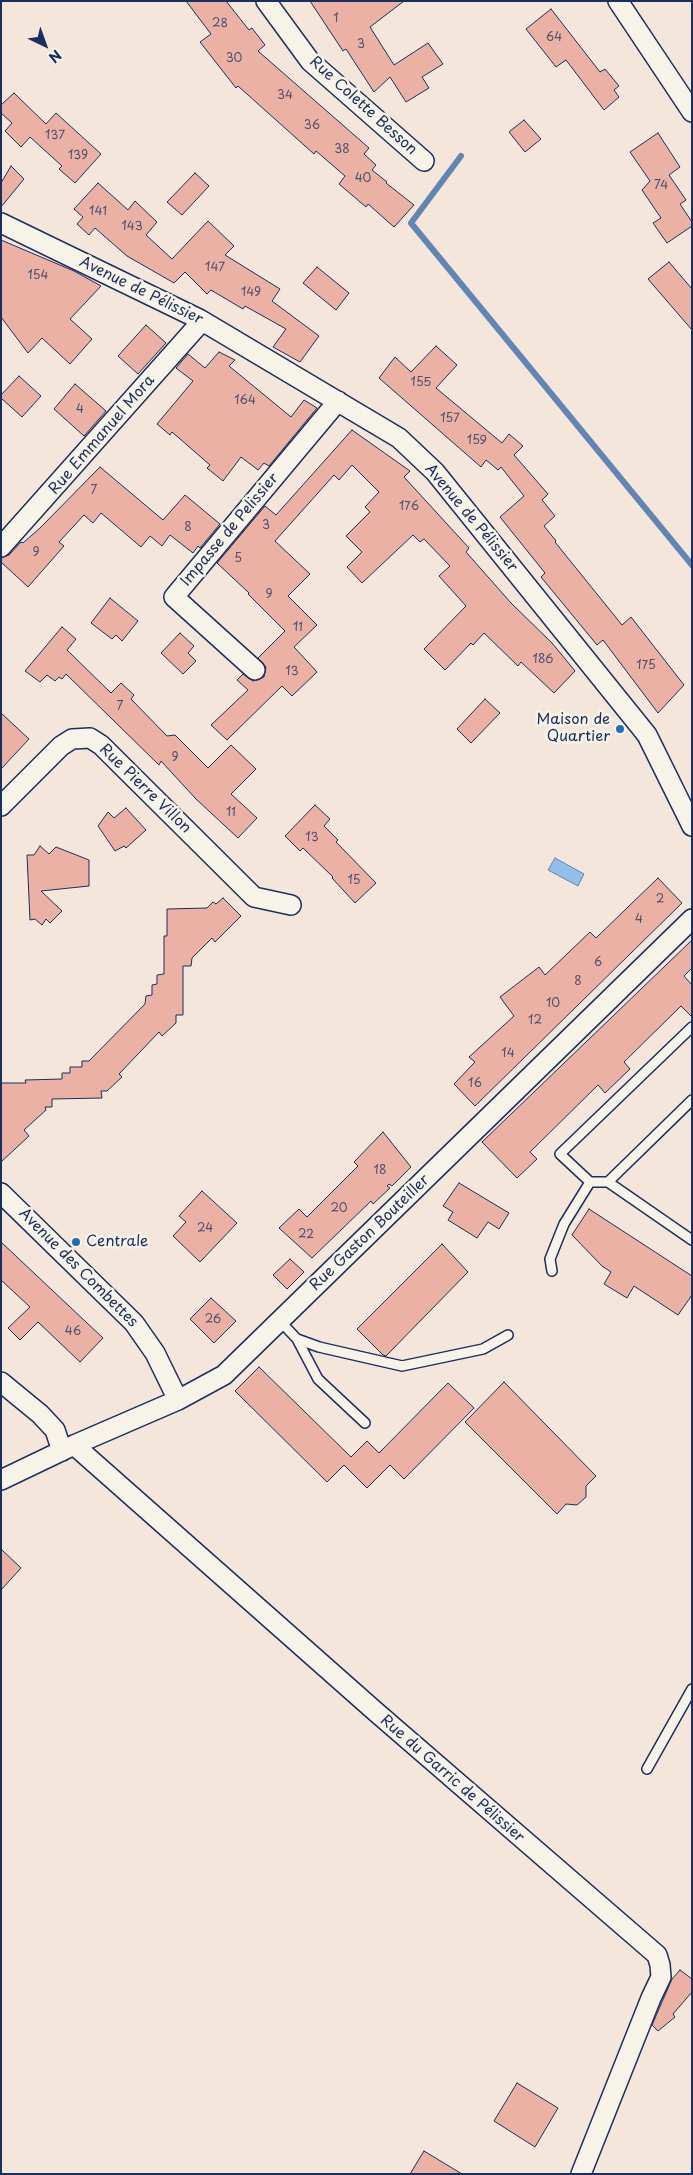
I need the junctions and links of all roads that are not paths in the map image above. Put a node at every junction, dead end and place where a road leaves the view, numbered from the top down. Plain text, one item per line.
1 (266, 1) edge
2 (618, 1) edge
3 (692, 112) edge
4 (424, 161) dead end
5 (1, 223) edge
6 (202, 321) junction
7 (338, 401) junction
8 (1, 547) edge
9 (255, 670) dead end
10 (1, 806) edge
11 (692, 826) edge
12 (291, 905) dead end
13 (692, 919) edge
14 (692, 1027) edge
15 (692, 1100) edge
16 (590, 1182) junction
17 (608, 1182) junction
18 (1, 1192) edge
19 (692, 1240) edge
20 (552, 1271) dead end
21 (280, 1321) junction
22 (508, 1335) dead end
23 (297, 1339) junction
24 (1, 1382) edge
25 (178, 1400) junction
26 (365, 1423) dead end
27 (68, 1448) junction
28 (1, 1480) edge
29 (692, 1689) edge
30 (647, 1769) dead end
31 (581, 2174) edge

1 - 4 street, Rue Colette Besson
2 - 3 street
5 - 6 street, Avenue de Pélissier
6 - 7 street, Avenue de Pélissier
6 - 8 street, Rue Emmanuel Mora
7 - 9 street, Impasse de Pelissier
7 - 11 street, Avenue de Pélissier
10 - 12 street, Rue Pierre Villon
13 - 21 street, Rue Gaston Bouteiller
14 - 16 lane
15 - 17 lane
16 - 17 lane
16 - 20 lane
17 - 19 lane
18 - 25 street, Avenue des Combettes
21 - 23 lane
21 - 25 street, Rue Gaston Bouteiller
22 - 23 lane
23 - 26 lane
24 - 27 street
25 - 27 street, Rue Gaston Bouteiller
27 - 28 street, Rue Gaston Bouteiller
27 - 31 street, Rue du Garric de Pélissier
29 - 30 lane

